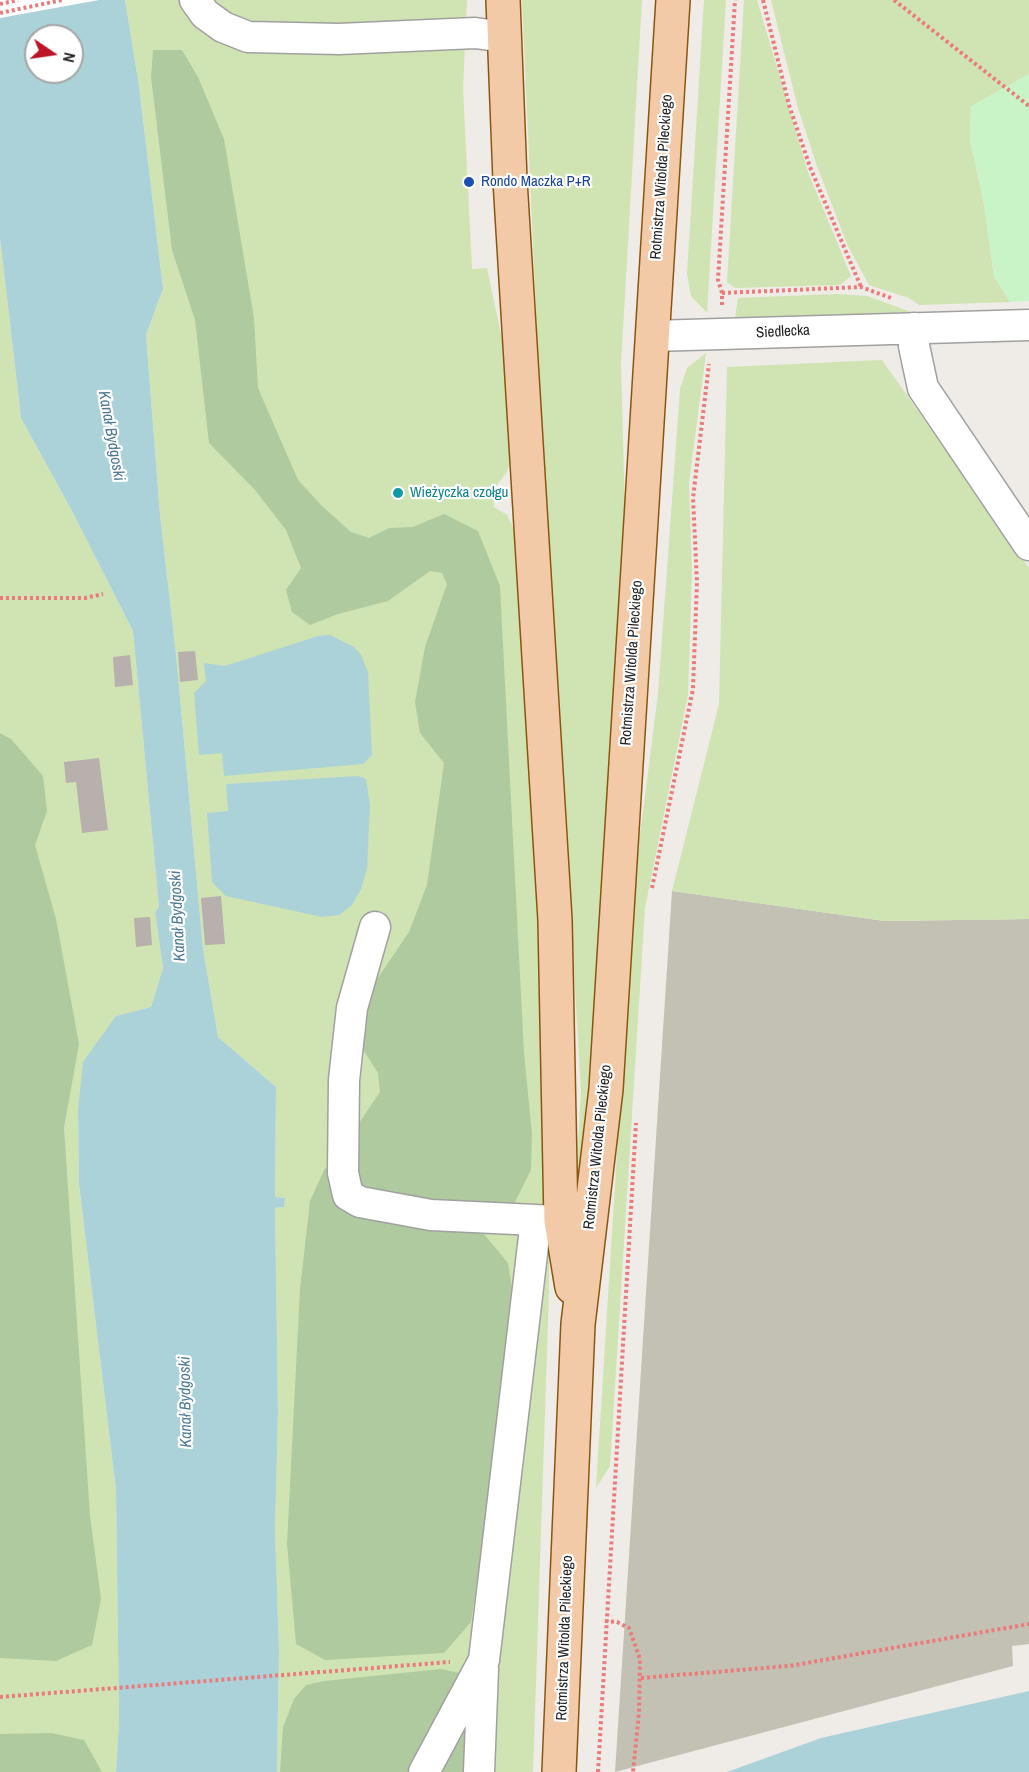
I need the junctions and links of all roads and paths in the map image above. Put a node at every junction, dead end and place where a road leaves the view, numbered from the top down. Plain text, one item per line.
1 (18, 0) edge
2 (62, 0) edge
3 (195, 0) edge
4 (503, 0) edge
5 (673, 0) edge
6 (735, 0) edge
7 (763, 0) edge
8 (894, 0) edge
9 (0, 4) edge
10 (0, 13) edge
11 (504, 37) junction
12 (1029, 106) edge
13 (861, 287) junction
14 (722, 293) junction
15 (722, 309) dead end
16 (1029, 325) edge
17 (920, 328) junction
18 (652, 336) junction
19 (709, 362) dead end
20 (1029, 545) edge
21 (104, 594) dead end
22 (0, 598) edge
23 (650, 898) dead end
24 (375, 927) dead end
25 (636, 1122) dead end
26 (548, 1220) junction
27 (578, 1324) junction
28 (605, 1621) junction
29 (1029, 1624) edge
30 (484, 1660) junction
31 (641, 1678) junction
32 (0, 1697) edge
33 (424, 1772) edge
34 (479, 1772) edge
35 (559, 1772) edge
36 (598, 1772) edge
37 (633, 1772) edge

1 - 9 path
2 - 10 path
3 - 11 street
4 - 11 main road, Rotmistrza Witolda Pileckiego
5 - 18 main road, Rotmistrza Witolda Pileckiego
6 - 14 path
7 - 13 path
8 - 12 path
11 - 26 main road, Rotmistrza Witolda Pileckiego
13 - 14 path
13 - 17 path
14 - 15 path
16 - 17 street, Siedlecka
17 - 18 street, Siedlecka
17 - 20 street
18 - 27 main road, Rotmistrza Witolda Pileckiego
19 - 23 path
21 - 22 path
24 - 26 street
25 - 28 path
26 - 27 main road, Rotmistrza Witolda Pileckiego
26 - 30 street
27 - 35 main road, Rotmistrza Witolda Pileckiego
28 - 31 path
28 - 36 path
29 - 31 path
30 - 32 path
30 - 33 street
30 - 34 street
31 - 37 path

